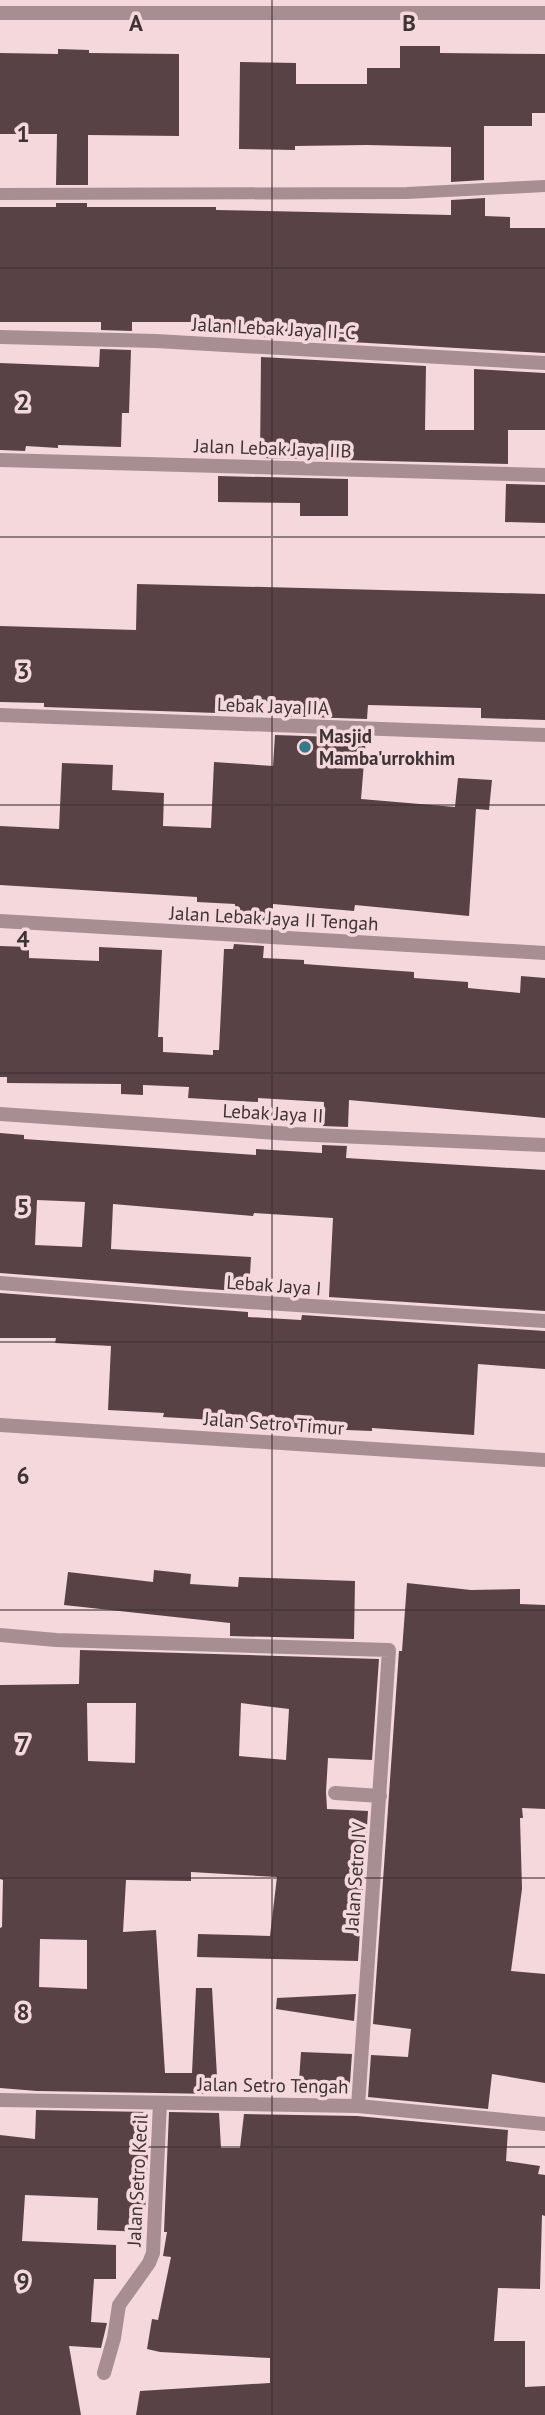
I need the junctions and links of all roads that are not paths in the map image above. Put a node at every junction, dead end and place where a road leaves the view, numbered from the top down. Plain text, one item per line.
1 (0, 13) edge
2 (545, 13) edge
3 (545, 186) edge
4 (0, 194) edge
5 (0, 337) edge
6 (545, 363) edge
7 (0, 460) edge
8 (545, 475) edge
9 (0, 715) edge
10 (545, 735) edge
11 (0, 921) edge
12 (545, 953) edge
13 (0, 1114) edge
14 (545, 1144) edge
15 (0, 1283) edge
16 (545, 1321) edge
17 (0, 1424) edge
18 (545, 1460) edge
19 (0, 1635) edge
20 (335, 1793) dead end
21 (380, 1796) junction
22 (0, 2100) edge
23 (160, 2103) junction
24 (358, 2106) junction
25 (545, 2124) edge
26 (104, 2373) dead end

1 - 2 street
3 - 4 lane
5 - 6 street, Jalan Lebak Jaya II-C
7 - 8 street, Jalan Lebak Jaya IIB
9 - 10 street, Lebak Jaya IIA
11 - 12 street, Jalan Lebak Jaya II Tengah
13 - 14 street, Lebak Jaya II
15 - 16 street, Lebak Jaya I
17 - 18 street, Jalan Setro Timur
19 - 21 street, Jalan Setro IV
20 - 21 street
21 - 24 street, Jalan Setro IV
22 - 23 street, Jalan Setro Tengah
23 - 24 street, Jalan Setro Tengah
23 - 26 street, Jalan Setro Kecil
24 - 25 street, Jalan Setro Tengah

